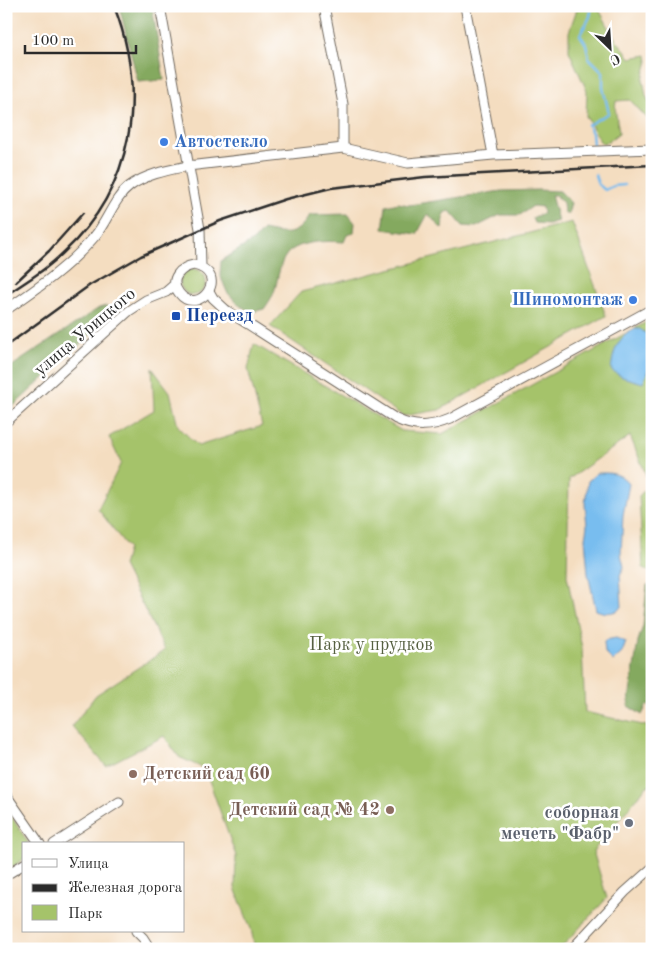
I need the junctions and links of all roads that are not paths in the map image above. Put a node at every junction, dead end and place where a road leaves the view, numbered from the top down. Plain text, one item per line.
1 (160, 6) edge
2 (324, 6) edge
3 (465, 6) edge
4 (343, 148) junction
5 (652, 149) edge
6 (493, 155) junction
7 (188, 166) junction
8 (199, 263) junction
9 (176, 289) junction
10 (209, 295) junction
11 (652, 309) edge
12 (6, 310) edge
13 (6, 422) edge
14 (6, 794) edge
15 (119, 802) dead end
16 (39, 842) edge
17 (57, 842) edge
18 (22, 865) edge
19 (652, 868) edge
20 (6, 875) edge
21 (137, 932) edge
22 (150, 949) edge
23 (572, 949) edge

1 - 7 street
2 - 4 street
3 - 6 street
4 - 6 street
4 - 7 street
5 - 6 street
7 - 8 street
7 - 12 street
8 - 9 street
8 - 10 street
9 - 10 street
9 - 13 street, улица Урицкого
10 - 11 street
14 - 16 street
15 - 17 street
18 - 20 street
19 - 23 street
21 - 22 street

